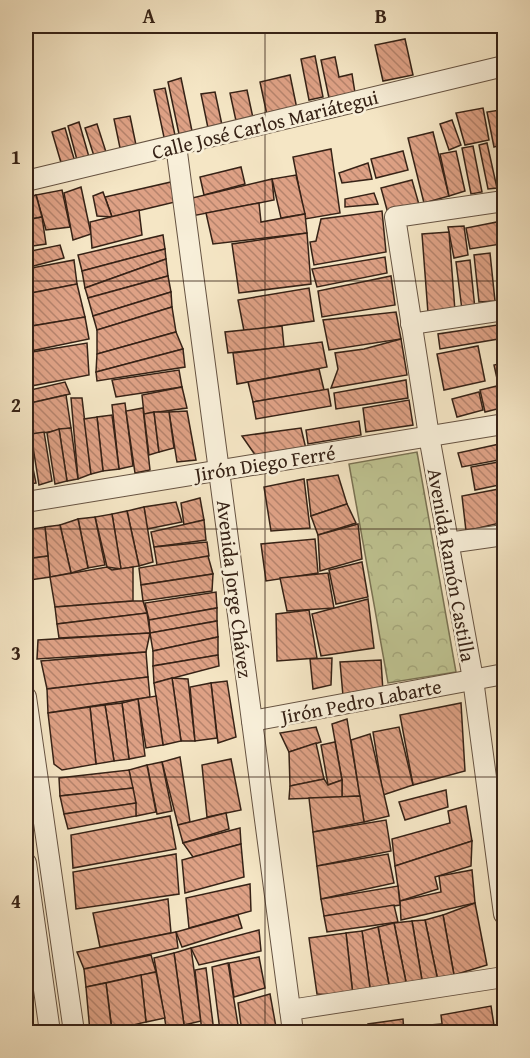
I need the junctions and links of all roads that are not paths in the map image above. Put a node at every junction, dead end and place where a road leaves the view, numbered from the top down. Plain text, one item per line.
1 (504, 66) edge
2 (176, 145) junction
3 (26, 181) edge
4 (504, 201) edge
5 (504, 310) edge
6 (411, 324) junction
7 (504, 424) edge
8 (429, 436) junction
9 (220, 471) junction
10 (26, 502) edge
11 (504, 535) edge
12 (448, 543) junction
13 (504, 674) edge
14 (473, 679) junction
15 (26, 697) edge
16 (252, 721) junction
17 (26, 862) edge
18 (504, 914) edge
19 (504, 977) edge
20 (290, 1010) junction
21 (50, 1032) edge
22 (74, 1032) edge
23 (293, 1032) edge

1 - 2 street, Calle José Carlos Mariátegui
2 - 3 street, Calle José Carlos Mariátegui
2 - 9 street, Avenida Jorge Chávez
4 - 6 street, Avenida Ramón Castilla
5 - 6 street
6 - 8 street, Avenida Ramón Castilla
7 - 8 street, Jirón Diego Ferré
8 - 9 street, Jirón Diego Ferré
8 - 12 street, Avenida Ramón Castilla
9 - 10 street, Jirón Diego Ferré
9 - 16 street, Avenida Jorge Chávez
11 - 12 street
12 - 14 street, Avenida Ramón Castilla
13 - 14 street, Jirón Pedro Labarte
14 - 16 street, Jirón Pedro Labarte
14 - 18 street, Avenida Ramón Castilla
15 - 22 street
16 - 20 street, Avenida Jorge Chávez
17 - 21 street
19 - 20 street
20 - 23 street, Avenida Jorge Chávez

